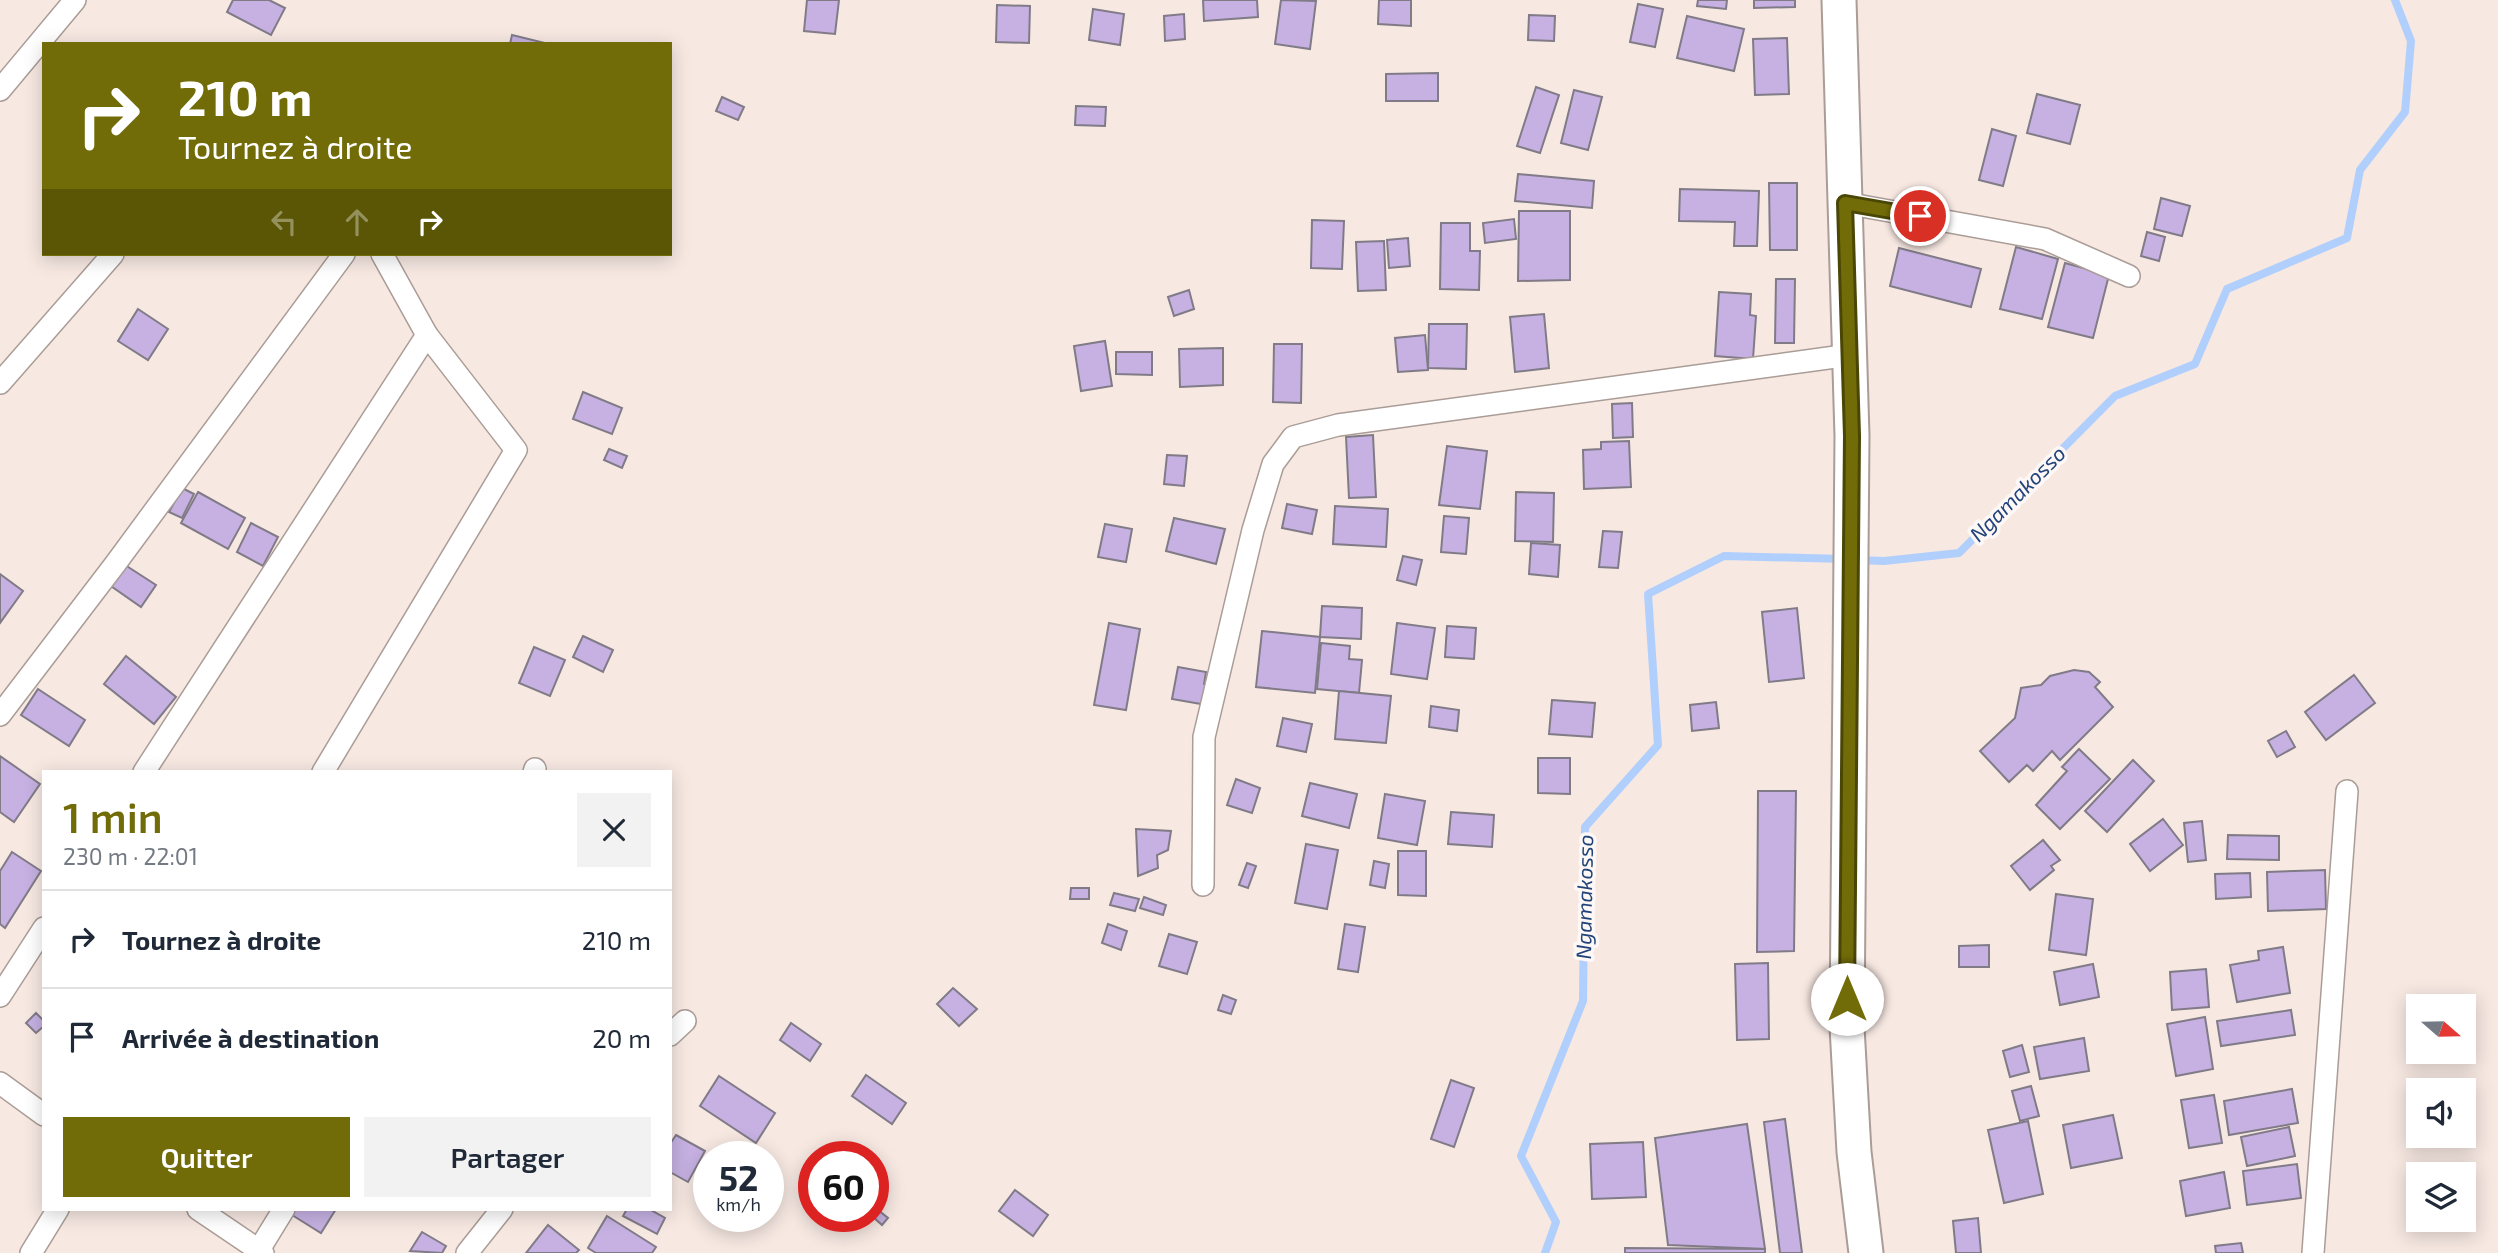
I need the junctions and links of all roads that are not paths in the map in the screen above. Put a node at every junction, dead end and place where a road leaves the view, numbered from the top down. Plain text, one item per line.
1 (75, 0) edge
2 (1839, 0) edge
3 (0, 90) edge
4 (1845, 203) junction
5 (111, 256) edge
6 (343, 256) edge
7 (383, 256) edge
8 (2129, 276) dead end
9 (427, 335) junction
10 (1850, 355) junction
11 (0, 383) edge
12 (0, 715) edge
13 (145, 770) edge
14 (324, 770) edge
15 (2347, 791) dead end
16 (1203, 885) dead end
17 (42, 931) edge
18 (0, 996) edge
19 (0, 1083) edge
20 (42, 1114) edge
21 (57, 1211) edge
22 (201, 1211) edge
23 (283, 1211) edge
24 (500, 1211) edge
25 (260, 1252) edge
26 (31, 1253) edge
27 (467, 1253) edge
28 (1866, 1253) edge
29 (2312, 1253) edge

1 - 3 street
2 - 4 main road
4 - 8 street
4 - 10 main road
5 - 11 street
6 - 12 street
7 - 9 street
9 - 13 street
9 - 14 street
10 - 16 street
10 - 28 main road
15 - 29 street
17 - 18 street
19 - 20 street
21 - 26 street
22 - 25 street
23 - 25 street
24 - 27 street

